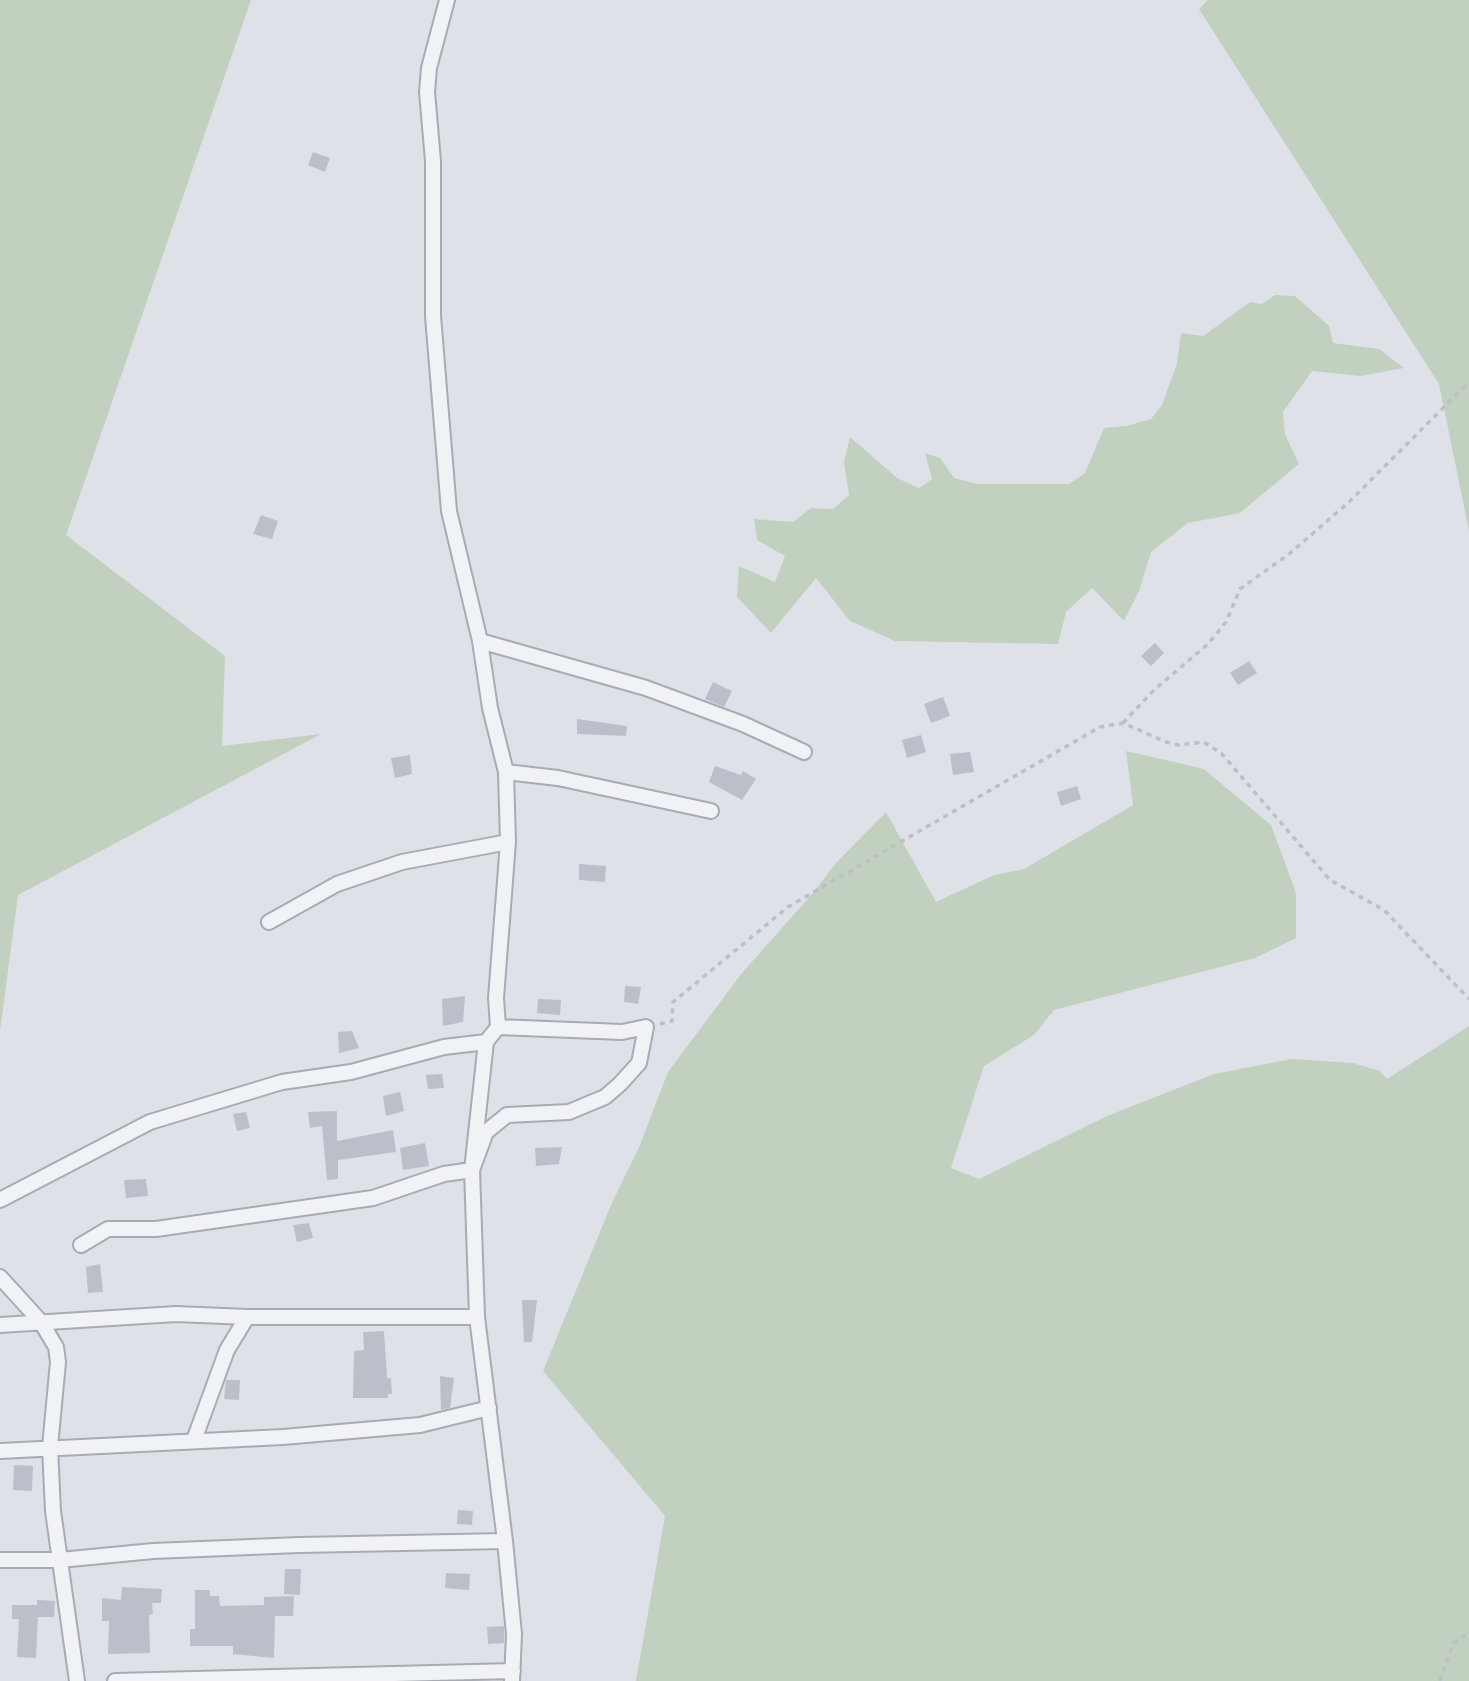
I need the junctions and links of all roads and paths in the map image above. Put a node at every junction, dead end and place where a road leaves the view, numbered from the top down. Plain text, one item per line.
1 (447, 0) edge
2 (1469, 382) edge
3 (480, 641) junction
4 (1123, 723) junction
5 (804, 752) dead end
6 (506, 772) junction
7 (711, 811) dead end
8 (508, 842) junction
9 (269, 922) dead end
10 (1469, 999) edge
11 (498, 1027) junction
12 (646, 1027) junction
13 (486, 1042) junction
14 (472, 1170) junction
15 (0, 1199) edge
16 (81, 1245) dead end
17 (0, 1277) edge
18 (247, 1317) junction
19 (477, 1317) junction
20 (41, 1322) junction
21 (0, 1325) edge
22 (489, 1408) junction
23 (194, 1440) junction
24 (50, 1447) junction
25 (0, 1451) edge
26 (505, 1541) junction
27 (0, 1560) edge
28 (60, 1560) junction
29 (1469, 1633) edge
30 (512, 1676) edge
31 (77, 1681) edge
32 (115, 1681) edge
33 (1440, 1681) edge

1 - 3 street
2 - 4 path
3 - 5 street
3 - 6 street
4 - 10 path
4 - 12 path
6 - 7 street
6 - 8 street
8 - 9 street
8 - 11 street
11 - 12 street
11 - 13 street
12 - 14 street
13 - 14 street
13 - 15 street
14 - 16 street
14 - 19 street
17 - 20 street
18 - 19 street
18 - 20 street
18 - 23 street
19 - 22 street
20 - 21 street
20 - 24 street
22 - 23 street
22 - 26 street
23 - 24 street
24 - 25 street
24 - 28 street
26 - 28 street
26 - 30 street
27 - 28 street
28 - 31 street
29 - 33 path
30 - 32 street

